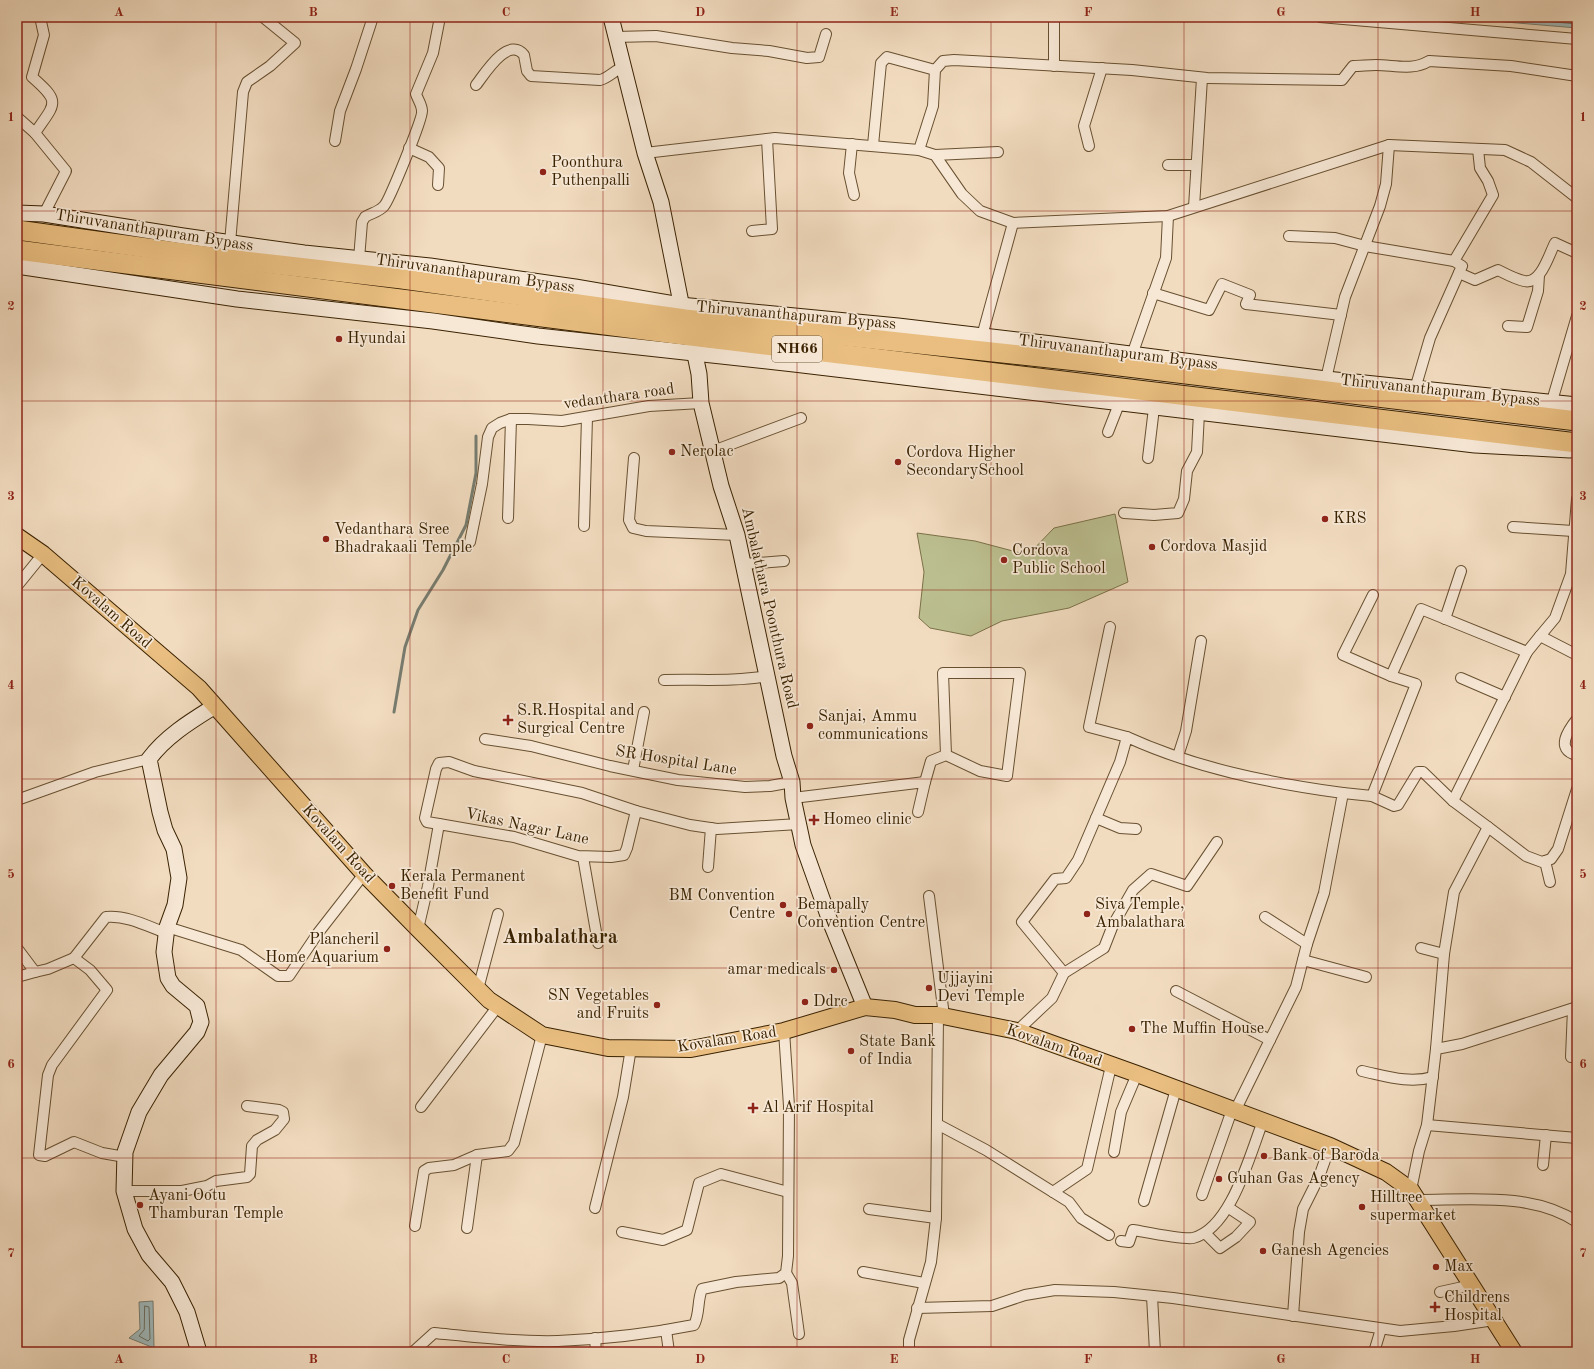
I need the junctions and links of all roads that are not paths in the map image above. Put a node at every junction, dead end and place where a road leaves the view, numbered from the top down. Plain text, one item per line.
1 (40, 17) edge
2 (263, 17) edge
3 (373, 17) edge
4 (440, 17) edge
5 (611, 17) edge
6 (1054, 17) edge
7 (1320, 17) edge
8 (826, 34) dead end
9 (615, 37) junction
10 (1577, 39) edge
11 (1054, 66) junction
12 (624, 67) junction
13 (1102, 68) junction
14 (935, 70) junction
15 (1577, 76) edge
16 (1202, 78) junction
17 (476, 85) dead end
18 (17, 117) edge
19 (35, 134) junction
20 (767, 139) junction
21 (334, 141) dead end
22 (852, 144) junction
23 (873, 145) junction
24 (1389, 145) junction
25 (1089, 146) dead end
26 (409, 148) junction
27 (1478, 149) junction
28 (919, 150) junction
29 (998, 152) dead end
30 (645, 153) junction
31 (935, 155) junction
32 (1168, 165) dead end
33 (1196, 165) junction
34 (438, 185) dead end
35 (854, 195) dead end
36 (1577, 198) edge
37 (1194, 207) junction
38 (17, 213) edge
39 (44, 214) junction
40 (1168, 216) junction
41 (1013, 223) junction
42 (17, 230) edge
43 (752, 232) dead end
44 (1289, 236) dead end
45 (230, 243) junction
46 (1365, 246) junction
47 (17, 250) edge
48 (1577, 253) edge
49 (359, 259) junction
50 (1454, 261) junction
51 (17, 266) edge
52 (1459, 273) junction
53 (1539, 276) junction
54 (1153, 293) junction
55 (1341, 315) junction
56 (1577, 316) edge
57 (1508, 326) dead end
58 (688, 329) junction
59 (982, 336) junction
60 (1132, 355) junction
61 (1326, 380) junction
62 (1415, 389) junction
63 (1552, 401) junction
64 (701, 403) junction
65 (1119, 404) junction
66 (1577, 405) edge
67 (1154, 408) junction
68 (1199, 413) junction
69 (588, 418) junction
70 (800, 418) dead end
71 (511, 419) junction
72 (1577, 421) edge
73 (1108, 432) dead end
74 (1577, 442) edge
75 (713, 451) junction
76 (1577, 451) edge
77 (634, 458) dead end
78 (1148, 458) dead end
79 (1577, 498) edge
80 (1124, 513) dead end
81 (508, 518) dead end
82 (584, 526) dead end
83 (1513, 528) dead end
84 (1573, 531) junction
85 (737, 535) junction
86 (17, 536) edge
87 (470, 542) dead end
88 (43, 554) junction
89 (784, 561) dead end
90 (744, 564) junction
91 (1461, 571) dead end
92 (1574, 576) edge
93 (17, 586) edge
94 (1373, 595) dead end
95 (1445, 619) junction
96 (1110, 627) dead end
97 (1540, 636) junction
98 (1201, 641) dead end
99 (1527, 652) junction
100 (1577, 655) edge
101 (768, 676) junction
102 (1391, 676) junction
103 (1461, 678) dead end
104 (664, 680) dead end
105 (1505, 697) junction
106 (215, 706) junction
107 (644, 712) dead end
108 (1577, 719) edge
109 (1127, 737) junction
110 (485, 739) dead end
111 (946, 755) junction
112 (1577, 755) edge
113 (1178, 756) junction
114 (149, 759) junction
115 (633, 770) junction
116 (792, 782) junction
117 (925, 782) junction
118 (1577, 789) edge
119 (1343, 792) junction
120 (1372, 796) junction
121 (793, 798) junction
122 (17, 800) edge
123 (1453, 800) junction
124 (636, 811) junction
125 (918, 812) dead end
126 (1096, 818) junction
127 (439, 824) junction
128 (799, 824) junction
129 (1488, 827) junction
130 (711, 828) junction
131 (1136, 829) dead end
132 (1217, 842) dead end
133 (583, 857) junction
134 (1545, 861) junction
135 (708, 867) dead end
136 (364, 874) junction
137 (1550, 882) dead end
138 (930, 896) dead end
139 (498, 914) dead end
140 (1265, 917) dead end
141 (418, 929) junction
142 (167, 930) junction
143 (598, 943) dead end
144 (1307, 944) junction
145 (17, 948) edge
146 (1421, 948) dead end
147 (1444, 954) junction
148 (74, 958) junction
149 (1303, 960) junction
150 (35, 972) junction
151 (1064, 973) junction
152 (17, 977) edge
153 (1366, 977) dead end
154 (478, 989) junction
155 (1176, 991) dead end
156 (498, 1006) junction
157 (865, 1007) junction
158 (1575, 1008) edge
159 (941, 1016) junction
160 (784, 1030) junction
161 (1017, 1031) junction
162 (542, 1035) junction
163 (1270, 1040) junction
164 (631, 1048) junction
165 (1436, 1049) junction
166 (1571, 1057) dead end
167 (1111, 1066) junction
168 (1362, 1071) dead end
169 (1137, 1074) junction
170 (1433, 1077) junction
171 (1176, 1089) junction
172 (247, 1106) dead end
173 (421, 1107) dead end
174 (1234, 1110) junction
175 (1263, 1122) junction
176 (937, 1124) junction
177 (1427, 1125) junction
178 (1546, 1135) junction
179 (1577, 1138) edge
180 (1330, 1146) junction
181 (1114, 1152) dead end
182 (477, 1155) junction
183 (125, 1157) junction
184 (1542, 1165) dead end
185 (124, 1191) junction
186 (788, 1192) junction
187 (1053, 1192) junction
188 (1202, 1195) dead end
189 (1414, 1195) junction
190 (1144, 1201) dead end
191 (595, 1208) dead end
192 (1229, 1208) junction
193 (869, 1209) dead end
194 (936, 1218) junction
195 (1577, 1222) edge
196 (415, 1226) dead end
197 (467, 1228) dead end
198 (622, 1232) dead end
199 (1206, 1234) junction
200 (1109, 1235) dead end
201 (1121, 1241) dead end
202 (863, 1272) dead end
203 (786, 1273) junction
204 (924, 1283) junction
205 (1472, 1285) junction
206 (1440, 1292) dead end
207 (1152, 1296) junction
208 (917, 1308) junction
209 (1293, 1316) junction
210 (1494, 1320) junction
211 (1381, 1329) junction
212 (666, 1330) junction
213 (799, 1334) dead end
214 (595, 1338) junction
215 (198, 1352) edge
216 (412, 1352) edge
217 (596, 1352) edge
218 (669, 1352) edge
219 (909, 1352) edge
220 (1155, 1352) edge
221 (1374, 1352) edge
222 (1514, 1352) edge

1 - 19 street
2 - 45 street
3 - 21 street
4 - 26 street
5 - 9 street, Ambalathara Poonthura Road
6 - 11 street
7 - 10 street
8 - 9 street
9 - 12 street, Ambalathara Poonthura Road
11 - 13 street
11 - 14 street
12 - 17 street
12 - 30 street, Ambalathara Poonthura Road
13 - 16 street
13 - 25 street
14 - 23 street
14 - 28 street
15 - 16 street
16 - 33 street
18 - 19 street
19 - 39 street
20 - 22 street
20 - 30 street
20 - 43 street
22 - 23 street
22 - 35 street
23 - 28 street
24 - 27 street
24 - 37 street
24 - 46 street
26 - 34 street
26 - 49 street
27 - 36 street
27 - 50 street
28 - 31 street
29 - 31 street
30 - 58 street, Ambalathara Poonthura Road
31 - 41 street
32 - 33 street
33 - 37 street
37 - 40 street
38 - 39 street, Thiruvananthapuram Bypass
39 - 45 street, Thiruvananthapuram Bypass
40 - 41 street
40 - 54 street
41 - 59 street
42 - 58 highway, Thiruvananthapuram Bypass / NH66
44 - 46 street
45 - 49 street, Thiruvananthapuram Bypass
46 - 50 street
46 - 55 street
47 - 58 highway, Thiruvananthapuram Bypass / NH66
48 - 53 street
49 - 58 street, Thiruvananthapuram Bypass
50 - 52 street
51 - 58 street, Thiruvananthapuram Bypass
52 - 53 street
52 - 62 street
53 - 57 street
54 - 55 street
54 - 60 street
55 - 61 street
56 - 63 street
58 - 59 street, Thiruvananthapuram Bypass
58 - 64 street, Ambalathara Poonthura Road
58 - 65 street, Thiruvananthapuram Bypass
58 - 72 highway, Thiruvananthapuram Bypass / NH66
58 - 74 highway, Thiruvananthapuram Bypass / NH66
59 - 60 street, Thiruvananthapuram Bypass
60 - 61 street, Thiruvananthapuram Bypass
61 - 62 street, Thiruvananthapuram Bypass
62 - 63 street, Thiruvananthapuram Bypass
63 - 66 street, Thiruvananthapuram Bypass
64 - 69 street, vedanthara road
64 - 75 street, Ambalathara Poonthura Road
65 - 67 street, Thiruvananthapuram Bypass
65 - 73 street
67 - 68 street, Thiruvananthapuram Bypass
67 - 78 street
68 - 76 street, Thiruvananthapuram Bypass
68 - 80 street
69 - 71 street, vedanthara road
69 - 82 street
70 - 75 street
71 - 81 street
71 - 87 street, vedanthara road
75 - 85 street, Ambalathara Poonthura Road
77 - 85 street
79 - 84 street
83 - 84 street
84 - 92 street
85 - 90 street, Ambalathara Poonthura Road
86 - 88 main road, Kovalam Road
88 - 93 street
88 - 106 main road, Kovalam Road
89 - 90 street
90 - 101 street, Ambalathara Poonthura Road
91 - 95 street
92 - 97 street
94 - 102 street
95 - 99 street
95 - 102 street
96 - 109 street
97 - 99 street
97 - 100 street
98 - 113 street
99 - 105 street
101 - 104 street
101 - 116 street, Ambalathara Poonthura Road
102 - 120 street
103 - 105 street
105 - 123 street
106 - 114 street
106 - 136 main road, Kovalam Road
107 - 115 street
108 - 112 street
109 - 113 street
109 - 126 street
110 - 115 street, SR Hospital Lane
111 - 111 street
111 - 117 street
113 - 119 street
114 - 122 street
114 - 142 street
115 - 116 street, SR Hospital Lane
116 - 121 street, Ambalathara Poonthura Road
117 - 121 street
117 - 125 street
118 - 134 street
119 - 120 street
119 - 144 street
120 - 123 street
121 - 128 street, Ambalathara Poonthura Road
123 - 129 street
124 - 127 street
124 - 130 street
124 - 133 street, Vikas Nagar Lane
126 - 131 street
126 - 151 street
127 - 133 street, Vikas Nagar Lane
127 - 141 street
128 - 130 street
128 - 157 street, Ambalathara Poonthura Road
129 - 134 street
129 - 147 street
130 - 135 street
132 - 151 street
133 - 143 street
134 - 137 street
136 - 141 main road, Kovalam Road
136 - 142 street
138 - 159 street
139 - 154 street
140 - 144 street
141 - 154 main road, Kovalam Road
142 - 148 street
142 - 183 street
144 - 149 street
145 - 150 street
146 - 147 street
147 - 165 street
148 - 150 street
148 - 183 street
149 - 153 street
149 - 163 street
150 - 152 street
151 - 161 street
154 - 156 main road, Kovalam Road
155 - 163 street
156 - 162 main road, Kovalam Road
156 - 173 street
157 - 159 main road, Kovalam Road
157 - 160 main road, Kovalam Road
158 - 165 street
158 - 166 street
159 - 161 main road, Kovalam Road
159 - 176 street
160 - 164 main road, Kovalam Road
160 - 186 street
161 - 167 main road, Kovalam Road
162 - 164 main road, Kovalam Road
162 - 182 street
163 - 174 street
164 - 191 street
165 - 170 street
167 - 169 main road, Kovalam Road
167 - 187 street
168 - 170 street
169 - 171 main road, Kovalam Road
169 - 181 street
170 - 177 street
171 - 174 main road, Kovalam Road
171 - 190 street
172 - 185 street
174 - 175 main road, Kovalam Road
174 - 188 street
175 - 180 main road, Kovalam Road
175 - 192 street
176 - 187 street
176 - 194 street
177 - 178 street
177 - 189 street
178 - 179 street
178 - 184 street
180 - 189 main road, Kovalam Road
180 - 209 street
182 - 196 street
182 - 197 street
183 - 185 street
185 - 215 street
186 - 198 street
186 - 203 street
187 - 200 street
189 - 195 street
189 - 205 main road, Kovalam Road
192 - 199 street
192 - 199 street
193 - 194 street
194 - 204 street
199 - 201 street
202 - 204 street
203 - 212 street
203 - 213 street
204 - 208 street
205 - 206 street
205 - 210 main road, Kovalam Road
207 - 208 street
207 - 209 street
207 - 220 street
208 - 219 street
209 - 211 street
210 - 211 street
210 - 222 main road, Kovalam Road
211 - 221 street
212 - 214 street
212 - 218 street
214 - 216 street
214 - 217 street

